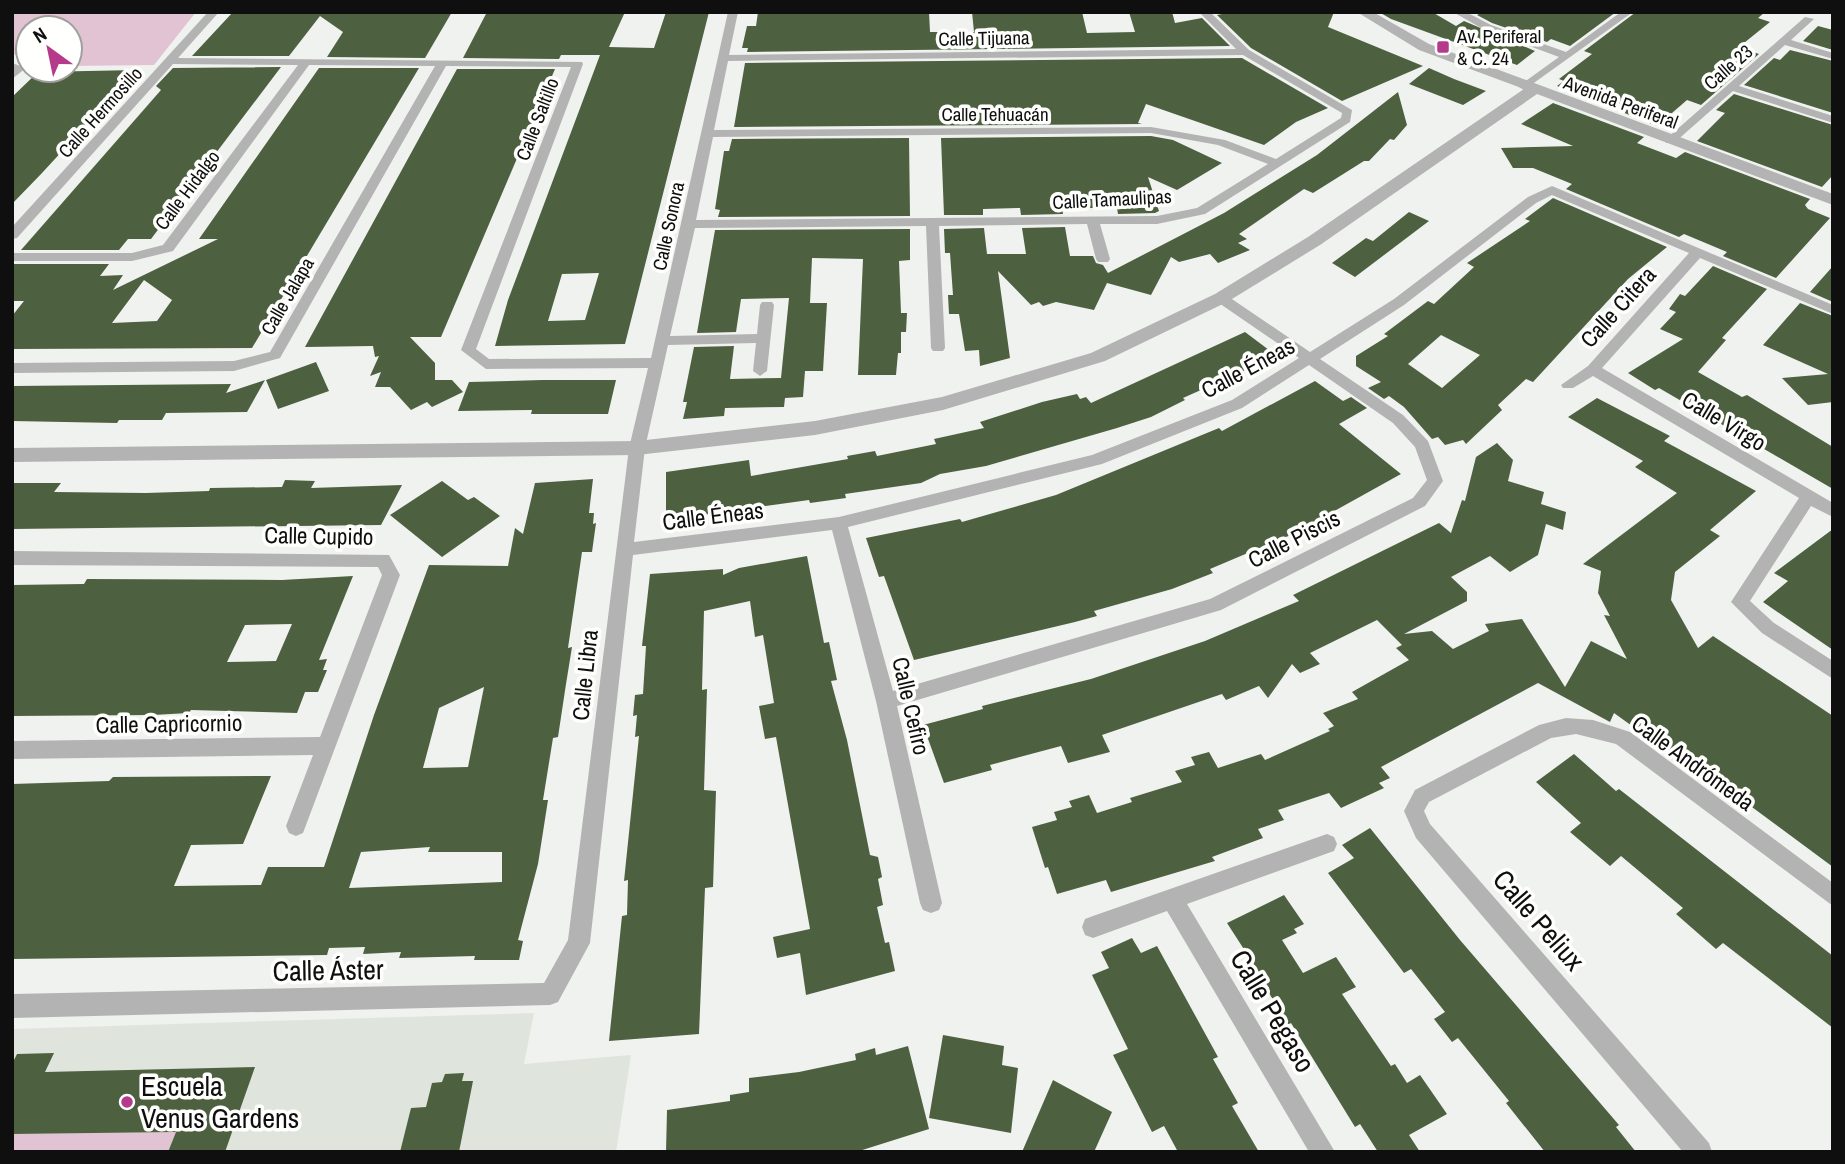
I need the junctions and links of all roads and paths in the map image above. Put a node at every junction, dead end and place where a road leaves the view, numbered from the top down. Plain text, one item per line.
1 (214, 12) edge
2 (733, 12) edge
3 (1204, 12) edge
4 (1363, 12) edge
5 (1458, 12) edge
6 (1626, 13) edge
7 (1809, 19) dead end
8 (1783, 41) junction
9 (1245, 52) junction
10 (1567, 56) junction
11 (1833, 56) edge
12 (724, 58) junction
13 (170, 61) junction
14 (306, 62) junction
15 (442, 64) junction
16 (12, 66) edge
17 (12, 76) edge
18 (1732, 87) junction
19 (1529, 88) junction
20 (1833, 120) edge
21 (708, 134) junction
22 (1670, 141) junction
23 (1277, 163) junction
24 (1833, 200) edge
25 (1093, 222) junction
26 (932, 223) junction
27 (690, 224) junction
28 (12, 235) edge
29 (1696, 254) junction
30 (12, 257) edge
31 (1103, 259) dead end
32 (1221, 298) junction
33 (767, 305) dead end
34 (1833, 310) edge
35 (762, 338) junction
36 (662, 341) junction
37 (938, 348) dead end
38 (1310, 361) junction
39 (656, 363) junction
40 (12, 368) edge
41 (1593, 369) junction
42 (760, 371) dead end
43 (1568, 385) dead end
44 (637, 448) junction
45 (12, 455) edge
46 (1808, 497) junction
47 (1833, 510) edge
48 (839, 523) junction
49 (624, 550) junction
50 (12, 558) edge
51 (1833, 671) edge
52 (886, 701) junction
53 (326, 746) junction
54 (12, 750) edge
55 (1510, 750) joint
56 (296, 826) dead end
57 (1327, 844) dead end
58 (1833, 896) edge
59 (1172, 900) junction
60 (930, 903) dead end
61 (583, 907) joint
62 (1093, 927) dead end
63 (12, 1006) edge
64 (1322, 1152) edge
65 (1700, 1152) edge

1 - 13 street, Calle Hermosillo
2 - 12 street, Calle Sonora
3 - 9 street
4 - 19 street, Avenida Periferal
5 - 10 street
6 - 10 street
7 - 8 street, Calle 23
8 - 11 street
8 - 18 street, Calle 23
9 - 12 street, Calle Tijuana
9 - 23 street, Calle Tamaulipas
10 - 19 street
12 - 21 street, Calle Sonora
13 - 14 street, Calle Saltillo
13 - 28 street, Calle Hermosillo
14 - 15 street, Calle Saltillo
14 - 30 street, Calle Hidalgo
15 - 39 street, Calle Saltillo
15 - 40 street, Calle Jalapa
16 - 17 street
18 - 20 street
18 - 22 street, Calle 23
19 - 22 street, Avenida Periferal
19 - 32 street
21 - 23 street, Calle Tehuacán
21 - 27 street, Calle Sonora
22 - 24 street, Avenida Periferal
23 - 25 street, Calle Tamaulipas
25 - 26 street, Calle Tamaulipas
25 - 31 street
26 - 27 street, Calle Tamaulipas
26 - 37 street
27 - 36 street, Calle Sonora
29 - 34 street, Calle Éneas
29 - 38 street, Calle Éneas
29 - 41 street, Calle Citera
32 - 38 street, Calle Piscis
32 - 44 street
33 - 35 street
35 - 36 street
35 - 42 street
36 - 39 street, Calle Sonora
38 - 48 street, Calle Éneas
38 - 52 street, Calle Piscis
39 - 44 street, Calle Sonora
41 - 43 street, Calle Citera
41 - 46 street, Calle Virgo
44 - 45 street
44 - 49 street, Calle Libra
46 - 47 street, Calle Virgo
46 - 51 street
48 - 49 street, Calle Éneas
48 - 52 street, Calle Cefiro
49 - 61 street, Calle Libra
50 - 53 street, Calle Cupido
52 - 60 street, Calle Cefiro
53 - 54 street, Calle Capricornio
53 - 56 street, Calle Cupido
55 - 58 street, Calle Andrómeda
55 - 65 street, Calle Peliux
57 - 59 street
59 - 62 street
59 - 64 street, Calle Pegaso
61 - 63 street, Calle Áster

